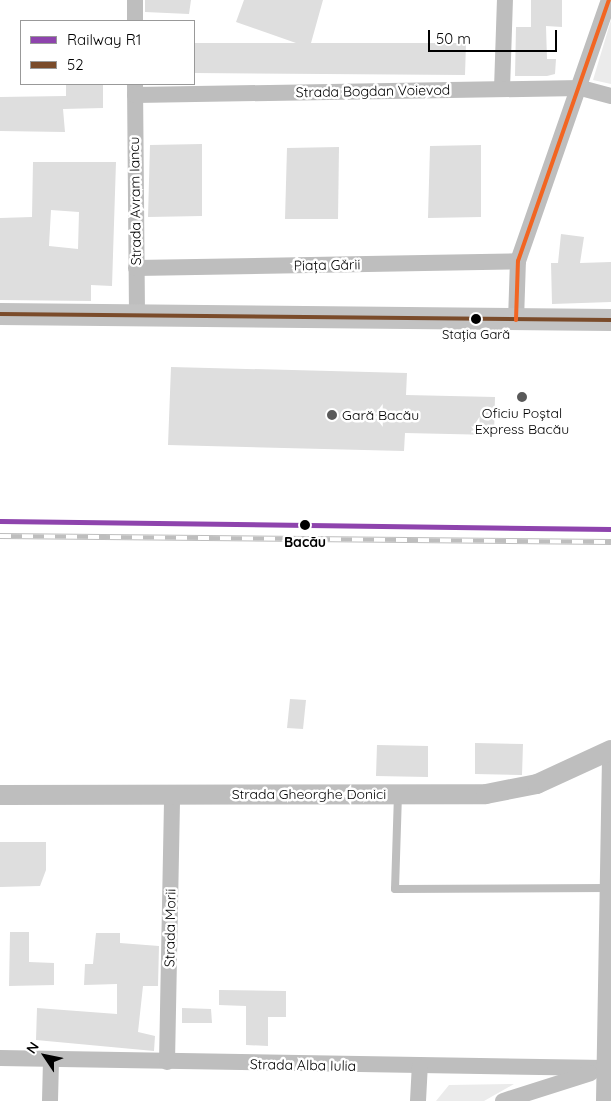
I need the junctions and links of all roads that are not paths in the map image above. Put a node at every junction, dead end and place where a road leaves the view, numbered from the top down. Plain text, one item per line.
1 (134, 0) edge
2 (505, 0) edge
3 (609, 0) edge
4 (135, 20) edge
5 (581, 88) junction
6 (135, 89) edge
7 (502, 89) junction
8 (611, 96) edge
9 (518, 261) junction
10 (136, 268) junction
11 (0, 314) edge
12 (137, 318) junction
13 (516, 320) junction
14 (611, 320) edge
15 (610, 750) edge
16 (398, 794) junction
17 (0, 795) edge
18 (172, 795) junction
19 (608, 888) junction
20 (0, 1058) edge
21 (51, 1059) junction
22 (167, 1062) junction
23 (420, 1067) junction
24 (605, 1068) junction
25 (50, 1101) edge
26 (418, 1101) edge
27 (502, 1101) edge
28 (604, 1101) edge

1 - 4 street
2 - 7 street
3 - 5 street
5 - 7 street, Strada Bogdan Voievod
5 - 8 street, Strada Bogdan Voievod
5 - 9 street
6 - 7 street, Strada Bogdan Voievod
6 - 10 street, Strada Avram Iancu
9 - 10 street, Piața Gării
9 - 13 street
10 - 12 street, Strada Avram Iancu
11 - 12 main road
12 - 13 main road
13 - 14 main road
15 - 16 street, Strada Gheorghe Donici
15 - 19 street
16 - 18 street, Strada Gheorghe Donici
16 - 19 lane
17 - 18 street, Strada Gheorghe Donici
18 - 22 street, Strada Morii
19 - 24 street
20 - 21 street, Strada Alba Iulia
21 - 22 street, Strada Alba Iulia
21 - 25 street
22 - 23 street, Strada Alba Iulia
23 - 24 street, Strada Alba Iulia
23 - 26 street
24 - 27 street
24 - 28 street

